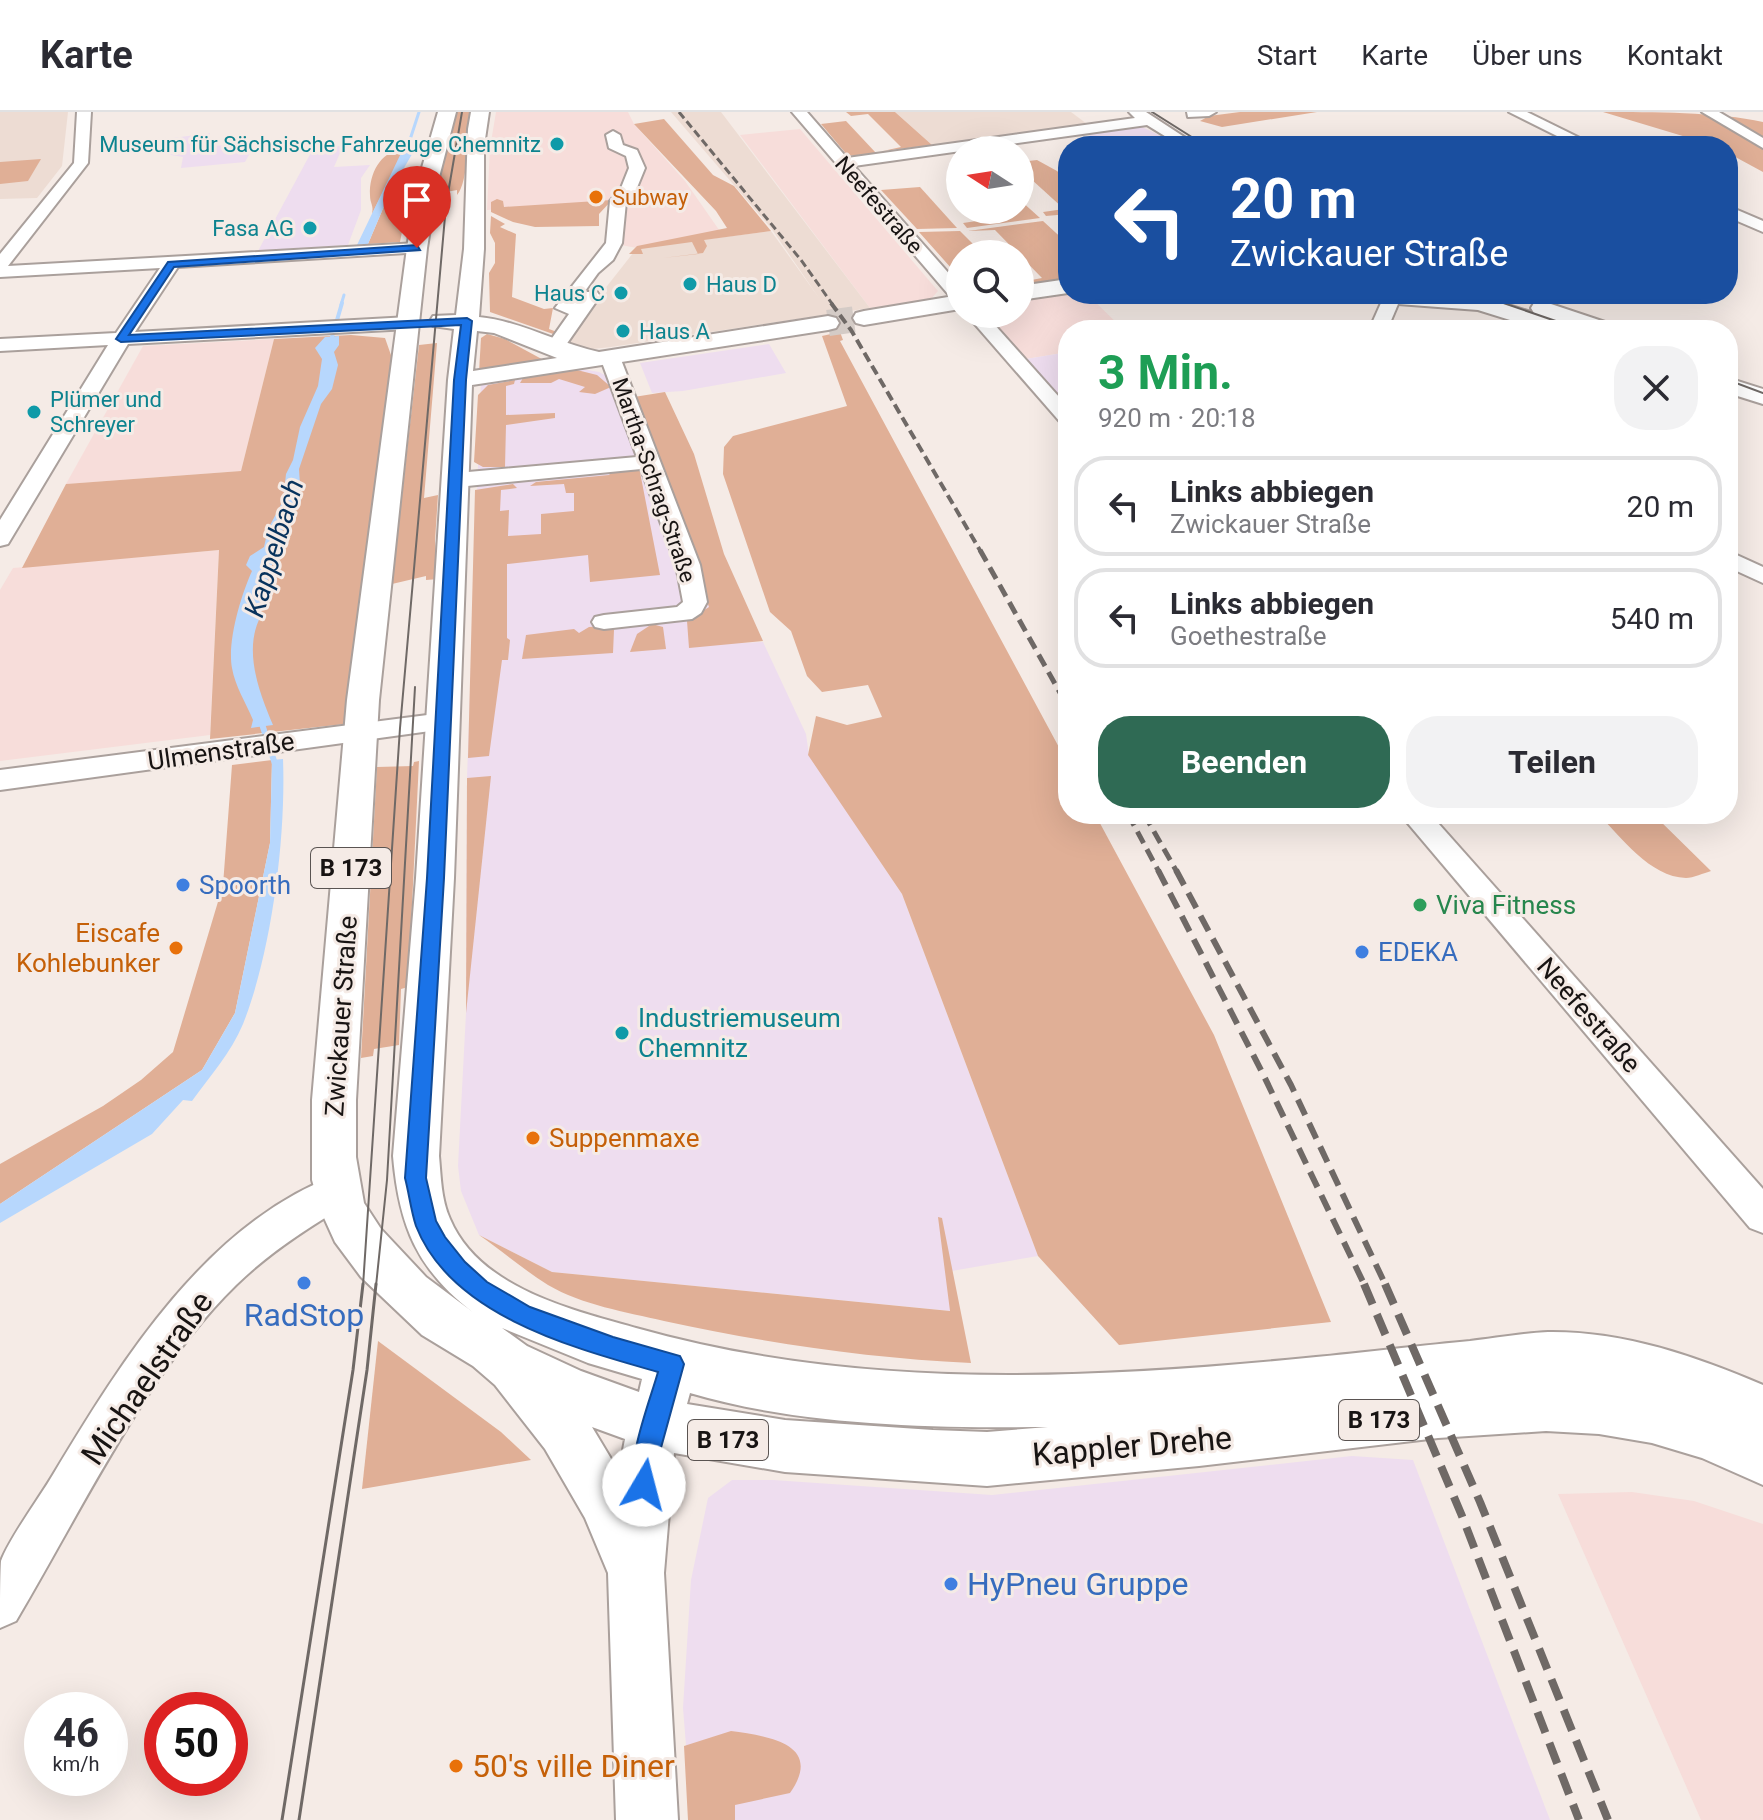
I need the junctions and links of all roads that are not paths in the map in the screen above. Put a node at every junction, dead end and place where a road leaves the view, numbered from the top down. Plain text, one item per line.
1 (84, 112) edge
2 (447, 112) edge
3 (480, 112) edge
4 (799, 112) edge
5 (1209, 112) edge
6 (1516, 112) edge
7 (1709, 112) edge
8 (1193, 114) dead end
9 (1143, 116) edge
10 (613, 135) dead end
11 (1175, 136) edge
12 (1568, 136) edge
13 (1763, 144) edge
14 (842, 163) junction
15 (1738, 216) edge
16 (1763, 227) edge
17 (417, 248) junction
18 (629, 252) dead end
19 (171, 264) junction
20 (0, 265) edge
21 (0, 272) edge
22 (946, 283) edge
23 (1058, 287) edge
24 (1034, 291) edge
25 (946, 302) edge
26 (1477, 304) edge
27 (1531, 304) edge
28 (580, 311) junction
29 (864, 318) tunnel mouth
30 (1535, 320) edge
31 (1577, 320) edge
32 (467, 321) junction
33 (409, 323) junction
34 (828, 323) tunnel mouth
35 (987, 328) edge
36 (121, 339) junction
37 (0, 345) edge
38 (554, 348) junction
39 (605, 358) junction
40 (1738, 377) edge
41 (460, 380) junction
42 (1763, 386) edge
43 (1738, 388) edge
44 (1763, 397) edge
45 (1058, 408) edge
46 (650, 462) junction
47 (457, 480) junction
48 (0, 539) edge
49 (1738, 563) edge
50 (1763, 576) edge
51 (604, 622) dead end
52 (443, 722) junction
53 (361, 733) junction
54 (0, 780) edge
55 (1423, 824) edge
56 (337, 1191) junction
57 (1763, 1216) edge
58 (506, 1360) junction
59 (672, 1364) junction
60 (1763, 1411) edge
61 (656, 1423) junction
62 (1763, 1458) edge
63 (636, 1573) junction
64 (0, 1605) edge
65 (647, 1820) edge

1 - 20 street
2 - 17 main road, Zwickauer Straße / B 173
3 - 32 main road, B 173
4 - 14 street, Neefestraße
5 - 8 street
6 - 12 street
7 - 13 street
9 - 11 street
9 - 14 street
10 - 28 street
14 - 22 street, Neefestraße
15 - 16 street
17 - 19 street
17 - 33 main road, Zwickauer Straße / B 173
18 - 28 street
19 - 21 street
19 - 36 street
23 - 24 main road
25 - 29 main road
26 - 30 main road
27 - 31 main road
28 - 38 street
32 - 33 main road
32 - 38 main road
32 - 41 main road, B 173
33 - 36 street
33 - 53 main road, Zwickauer Straße / B 173
34 - 39 main road
35 - 45 street
36 - 37 street
36 - 48 street
38 - 39 main road
39 - 41 main road
39 - 46 street, Martha-Schrag-Straße
40 - 42 main road
41 - 47 main road, B 173
43 - 44 main road
46 - 47 street
46 - 51 street, Martha-Schrag-Straße
47 - 52 main road, B 173
49 - 50 street
52 - 53 street, Ulmenstraße
52 - 59 main road, B 173
53 - 54 street, Ulmenstraße
53 - 56 main road, Zwickauer Straße / B 173
55 - 57 street, Neefestraße
56 - 58 main road, Zwickauer Straße / B 173
56 - 64 street, Michaelstraße
58 - 61 main road, Kappler Drehe / B 173
58 - 63 main road, Zwickauer Straße
59 - 60 main road, Kappler Drehe / B 173
59 - 61 main road, Zwickauer Straße
61 - 62 main road, Kappler Drehe / B 173
61 - 63 main road, Zwickauer Straße
63 - 65 main road, Zwickauer Straße

